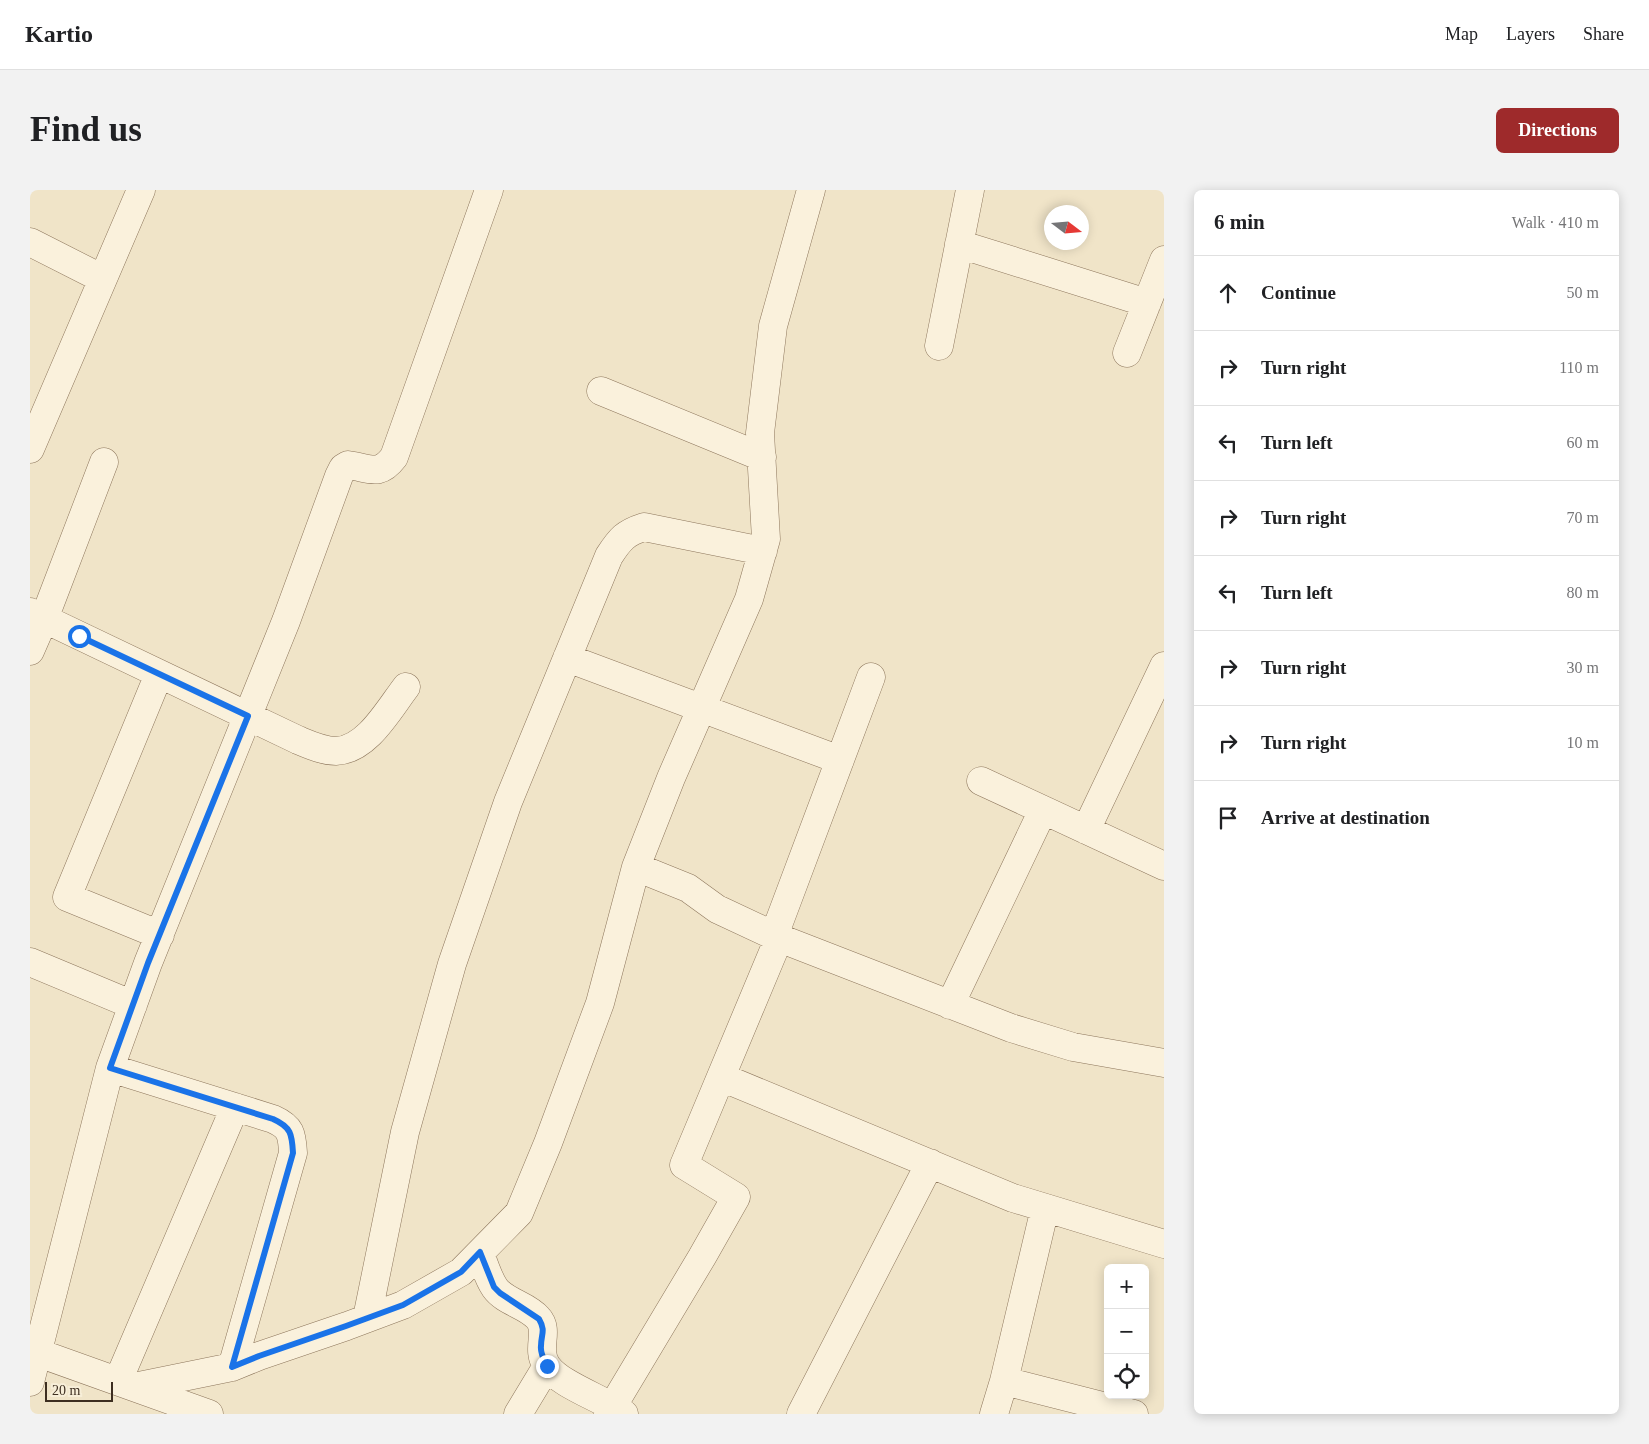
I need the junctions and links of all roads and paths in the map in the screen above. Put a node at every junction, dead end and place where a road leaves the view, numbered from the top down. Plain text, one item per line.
1 (141, 190) edge
2 (489, 190) edge
3 (811, 190) edge
4 (970, 190) edge
5 (30, 242) edge
6 (959, 244) junction
7 (1164, 260) edge
8 (103, 279) junction
9 (1147, 303) junction
10 (939, 346) dead end
11 (1127, 353) dead end
12 (601, 392) dead end
13 (30, 449) edge
14 (762, 457) junction
15 (104, 462) dead end
16 (762, 551) junction
17 (37, 616) edge
18 (30, 651) edge
19 (567, 658) junction
20 (1164, 666) edge
21 (159, 674) junction
22 (871, 677) dead end
23 (406, 687) dead end
24 (1156, 701) edge
25 (701, 709) junction
26 (248, 716) junction
27 (840, 760) junction
28 (981, 781) dead end
29 (1043, 810) junction
30 (1086, 830) junction
31 (1164, 866) edge
32 (636, 867) junction
33 (160, 935) junction
34 (779, 938) junction
35 (30, 962) edge
36 (133, 1005) junction
37 (950, 1005) junction
38 (1164, 1062) edge
39 (110, 1068) junction
40 (721, 1077) junction
41 (235, 1107) junction
42 (930, 1164) junction
43 (1045, 1208) junction
44 (1164, 1244) edge
45 (480, 1252) junction
46 (367, 1318) junction
47 (34, 1351) edge
48 (547, 1366) junction
49 (232, 1367) junction
50 (1004, 1381) junction
51 (30, 1382) edge
52 (126, 1384) junction
53 (615, 1411) edge
54 (209, 1414) edge
55 (518, 1414) edge
56 (801, 1414) edge
57 (994, 1414) edge
58 (1134, 1414) edge

1 - 8 street
2 - 26 street
3 - 14 street
4 - 6 street
5 - 8 street
6 - 9 street
6 - 10 street
7 - 9 street
8 - 13 street
9 - 11 street
12 - 14 street
14 - 16 street
15 - 17 street
16 - 19 street
16 - 25 street
17 - 18 street
17 - 21 street
19 - 25 street
19 - 46 street
20 - 24 street
21 - 26 street
21 - 33 street
22 - 27 street
23 - 26 street
24 - 30 street
25 - 27 street
25 - 32 street
26 - 33 street
27 - 34 street
28 - 29 street
29 - 30 street
29 - 37 street
30 - 31 street
32 - 34 street
32 - 45 street
33 - 36 street
34 - 37 street
34 - 40 street
35 - 36 street
36 - 39 street
37 - 38 street
39 - 41 street
39 - 47 street
40 - 42 street
40 - 53 street
41 - 49 street
41 - 52 street
42 - 43 street
42 - 56 street
43 - 44 street
43 - 50 street
45 - 46 street
45 - 48 street
46 - 49 street
47 - 51 street
47 - 52 street
48 - 53 street
48 - 55 street
49 - 52 street
50 - 57 street
50 - 58 street
52 - 54 street

